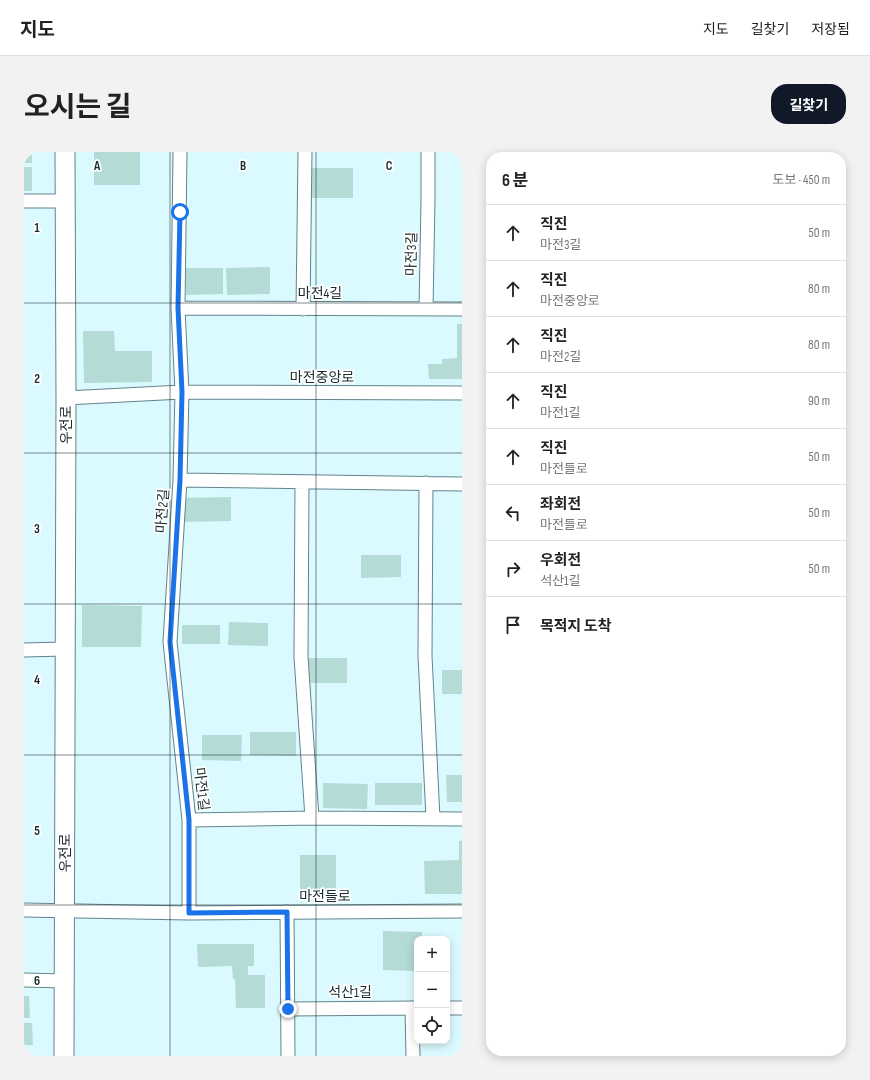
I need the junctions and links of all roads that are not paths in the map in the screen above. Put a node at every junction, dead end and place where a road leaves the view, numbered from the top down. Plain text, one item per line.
1 (65, 152) edge
2 (180, 152) edge
3 (305, 152) edge
4 (428, 152) edge
5 (24, 201) edge
6 (66, 201) junction
7 (178, 308) junction
8 (303, 309) junction
9 (426, 309) junction
10 (462, 309) edge
11 (182, 392) junction
12 (462, 393) edge
13 (66, 398) junction
14 (180, 480) junction
15 (302, 482) junction
16 (426, 483) junction
17 (462, 484) edge
18 (170, 642) joint
19 (24, 650) edge
20 (65, 650) junction
21 (312, 818) junction
22 (433, 818) junction
23 (462, 819) edge
24 (189, 820) junction
25 (24, 910) edge
26 (64, 911) junction
27 (287, 912) junction
28 (462, 912) edge
29 (189, 913) junction
30 (24, 980) edge
31 (64, 981) junction
32 (414, 1008) edge
33 (450, 1008) edge
34 (462, 1008) edge
35 (288, 1009) junction
36 (414, 1032) edge
37 (64, 1056) edge
38 (288, 1056) edge
39 (413, 1056) edge

1 - 6 street, 우전로
2 - 7 street
3 - 8 street
4 - 9 street, 마전3길
5 - 6 street
6 - 13 street, 우전로
7 - 8 street, 마전4길
7 - 11 street
8 - 9 street, 마전4길
9 - 10 street, 마전4길
11 - 12 street, 마전중앙로
11 - 13 street, 마전중앙로
11 - 14 street
13 - 20 street, 우전로
14 - 15 street, 마전2길
14 - 18 street, 마전2길
15 - 16 street, 마전2길
15 - 21 street
16 - 17 street, 마전2길
16 - 22 street
18 - 24 street, 마전1길
19 - 20 street
20 - 26 street, 우전로
21 - 22 street, 마전1길
21 - 24 street, 마전1길
22 - 23 street, 마전1길
24 - 29 street
25 - 26 street, 마전들로
26 - 29 street, 마전들로
26 - 31 street, 우전로
27 - 28 street, 마전들로
27 - 29 street, 마전들로
27 - 35 street
30 - 31 street
31 - 37 street, 우전로
32 - 35 street, 석산1길
33 - 34 street
35 - 38 street
36 - 39 street, 석산1길

